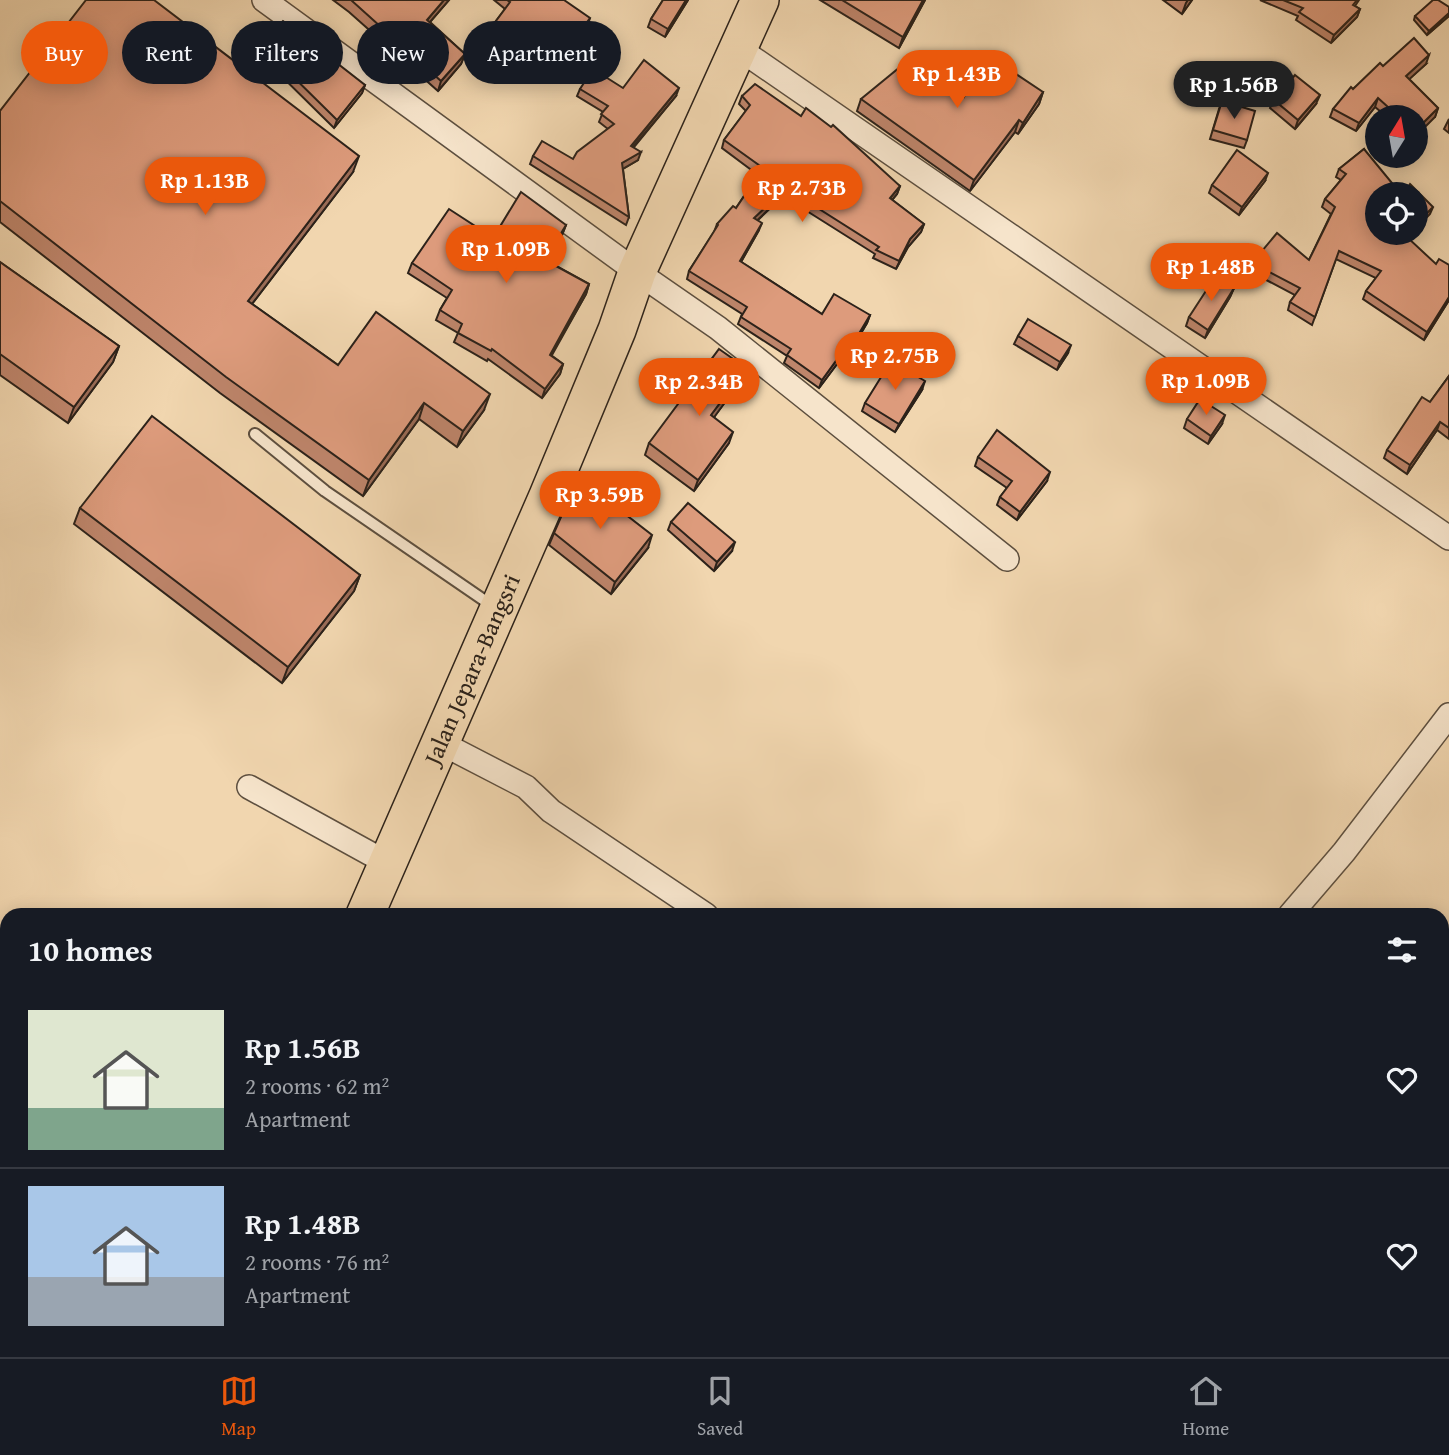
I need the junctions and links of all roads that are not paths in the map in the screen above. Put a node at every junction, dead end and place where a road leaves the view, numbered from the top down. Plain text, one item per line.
1 (264, 0) edge
2 (760, 0) edge
3 (738, 48) junction
4 (637, 272) junction
5 (255, 433) dead end
6 (1449, 538) edge
7 (1007, 559) dead end
8 (499, 611) junction
9 (1449, 715) edge
10 (441, 743) junction
11 (249, 787) dead end
12 (388, 864) junction
13 (368, 908) edge
14 (696, 908) edge
15 (1296, 908) edge

1 - 4 street
2 - 3 main road, Jalan Jepara-Bangsri
3 - 4 main road, Jalan Jepara-Bangsri
3 - 6 street
4 - 7 street
4 - 8 main road, Jalan Jepara-Bangsri
5 - 8 lane
8 - 10 main road, Jalan Jepara-Bangsri
9 - 15 street
10 - 12 main road, Jalan Jepara-Bangsri
10 - 14 street
11 - 12 street
12 - 13 main road, Jalan Jepara-Bangsri

